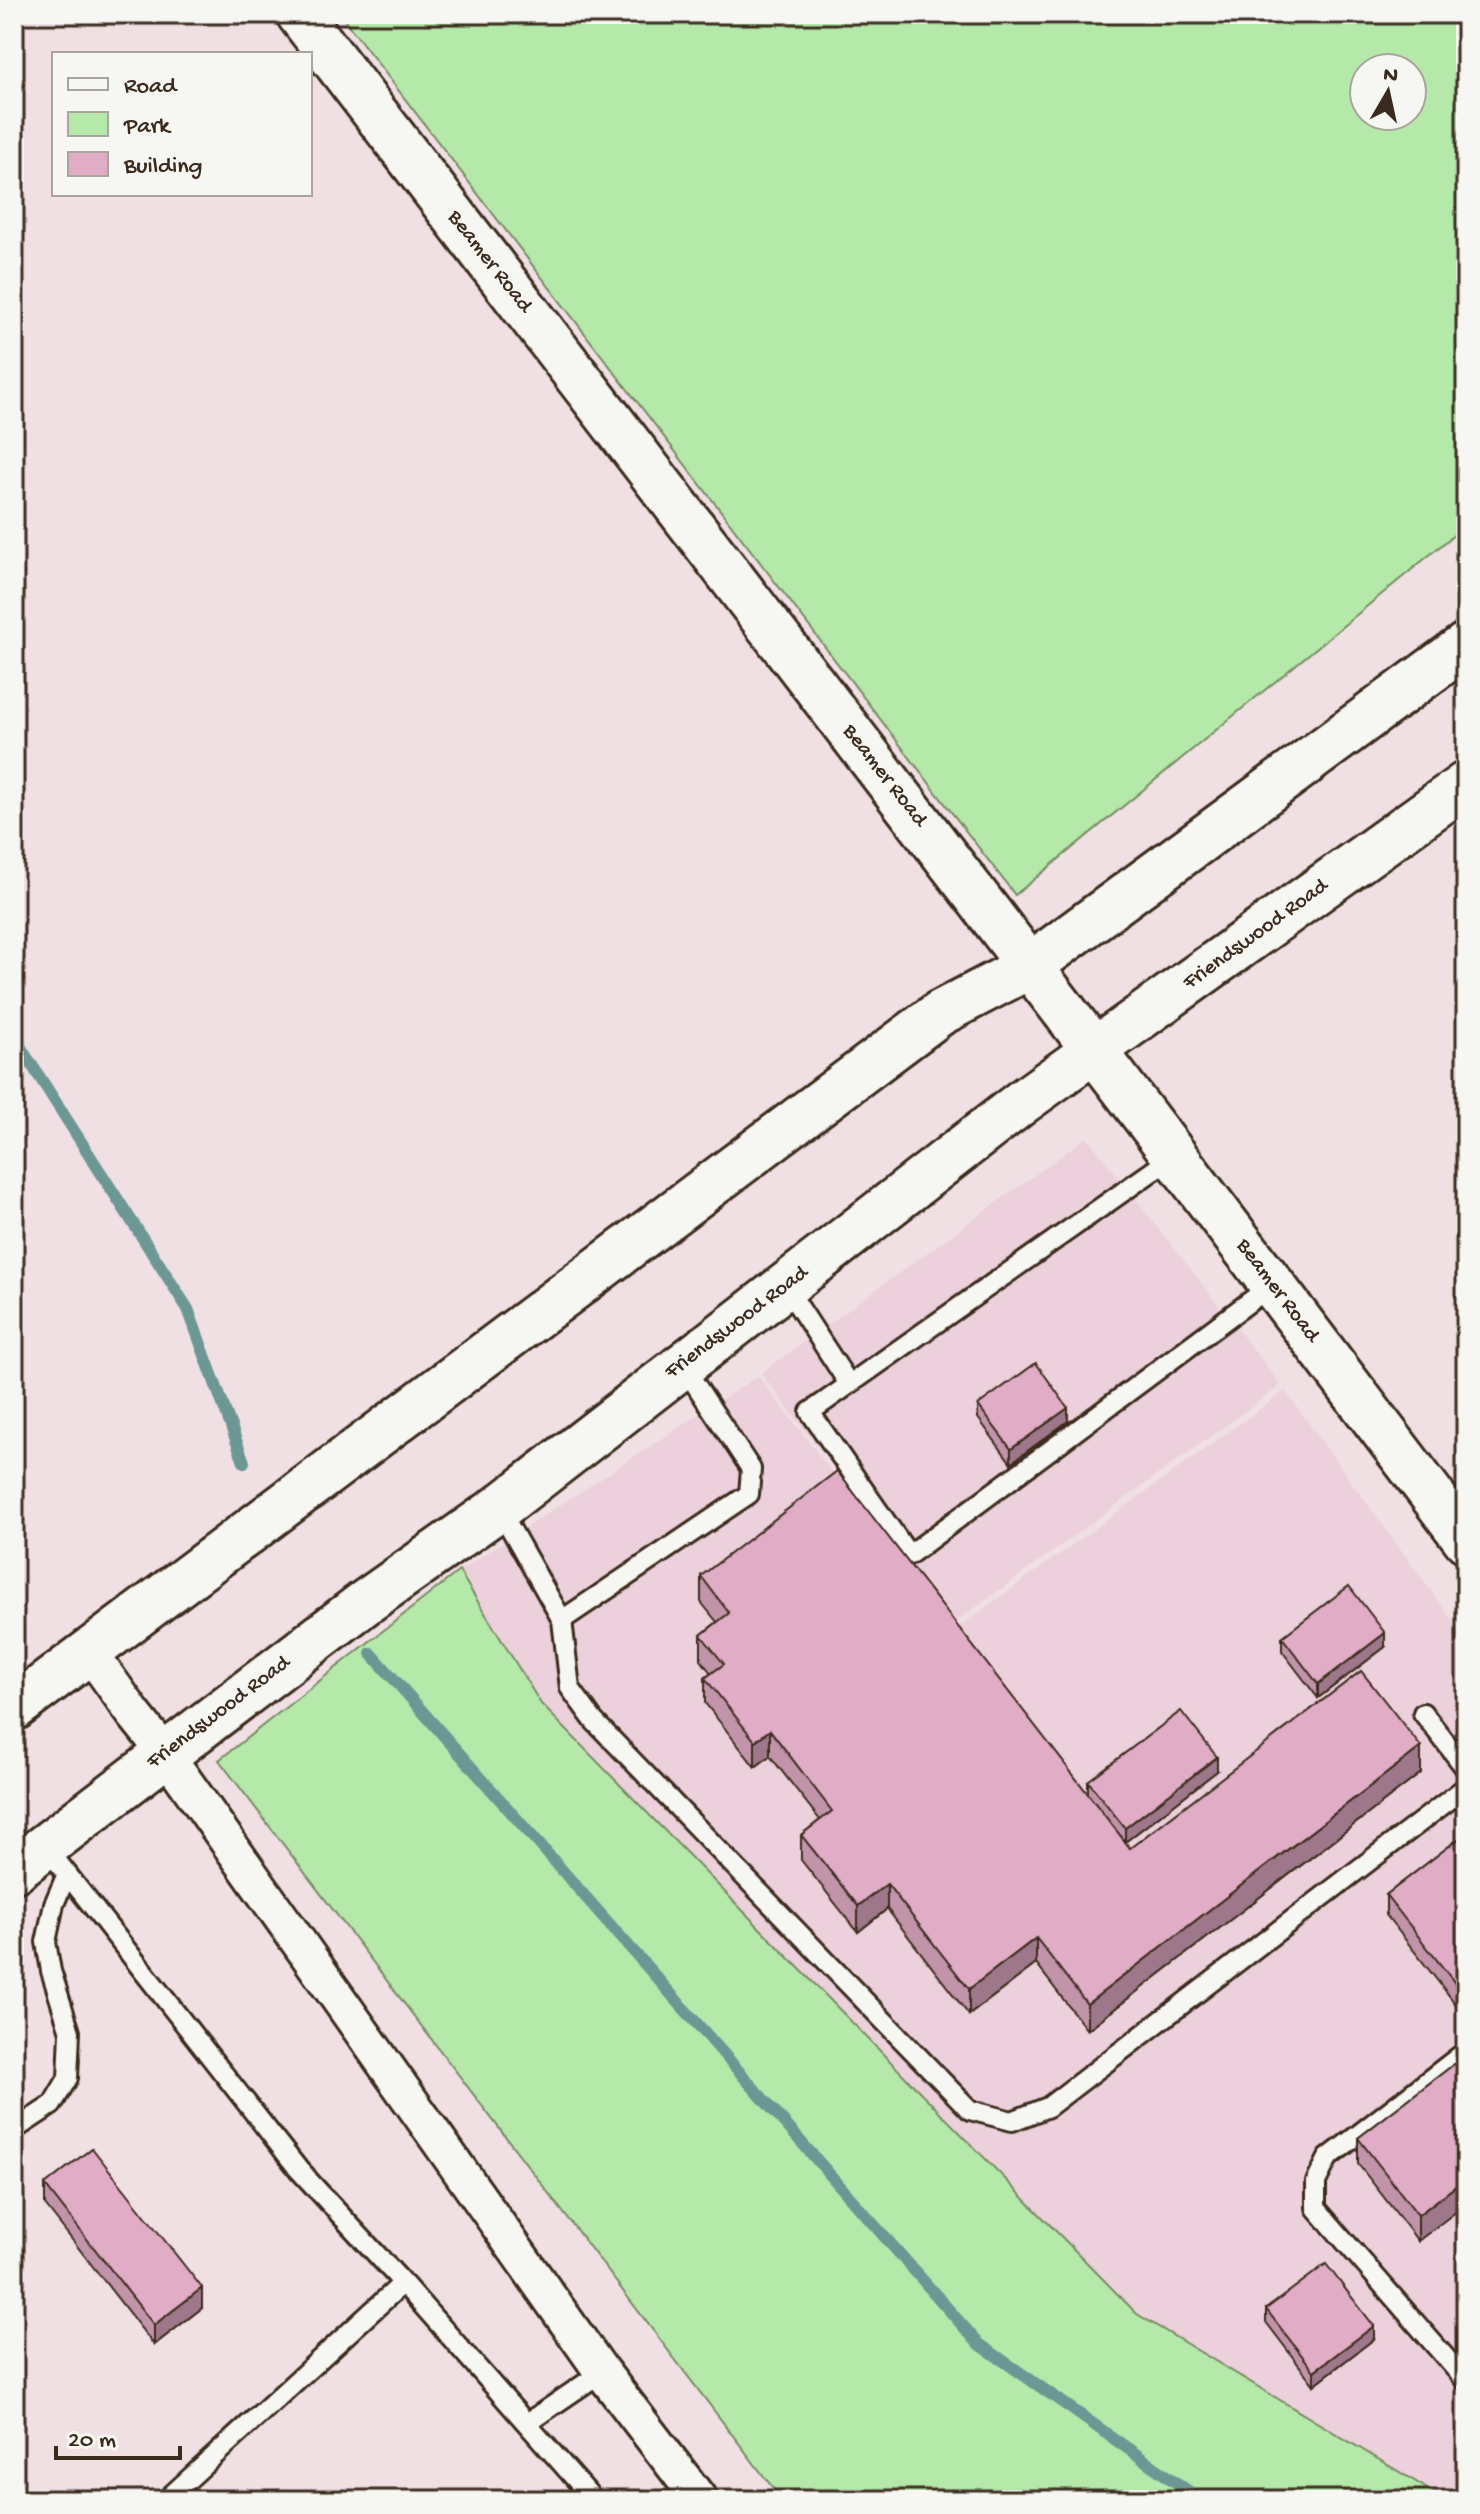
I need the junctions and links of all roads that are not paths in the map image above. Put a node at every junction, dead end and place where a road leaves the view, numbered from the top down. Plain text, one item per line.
1 (299, 14) edge
2 (1466, 645) edge
3 (1466, 784) edge
4 (1030, 966) junction
5 (1095, 1051) junction
6 (1174, 1156) junction
7 (1272, 1285) junction
8 (786, 1287) junction
9 (682, 1364) junction
10 (849, 1384) junction
11 (499, 1508) junction
12 (1466, 1540) edge
13 (562, 1620) junction
14 (88, 1650) junction
15 (14, 1708) edge
16 (1423, 1713) dead end
17 (165, 1753) junction
18 (1466, 1769) edge
19 (1466, 1787) edge
20 (42, 1863) edge
21 (1466, 2051) edge
22 (14, 2130) edge
23 (403, 2283) junction
24 (602, 2372) junction
25 (1466, 2381) edge
26 (527, 2423) junction
27 (166, 2500) edge
28 (594, 2500) edge
29 (700, 2500) edge

1 - 4 main road, Beamer Road
2 - 4 main road
3 - 5 main road, Friendswood Road
4 - 5 main road, Beamer Road
4 - 14 main road
5 - 6 main road, Beamer Road
5 - 8 main road, Friendswood Road
6 - 7 main road, Beamer Road
6 - 10 lane
7 - 10 lane
7 - 12 main road, Beamer Road
8 - 9 main road, Friendswood Road
8 - 10 lane
9 - 11 main road, Friendswood Road
9 - 13 lane
11 - 13 lane
11 - 17 main road, Friendswood Road
13 - 19 lane
14 - 15 main road
14 - 17 street
16 - 18 lane
17 - 20 main road, Friendswood Road
17 - 24 street
20 - 22 lane
20 - 23 lane
21 - 25 lane
23 - 26 lane
23 - 27 lane
24 - 26 lane
24 - 29 street
26 - 28 lane

